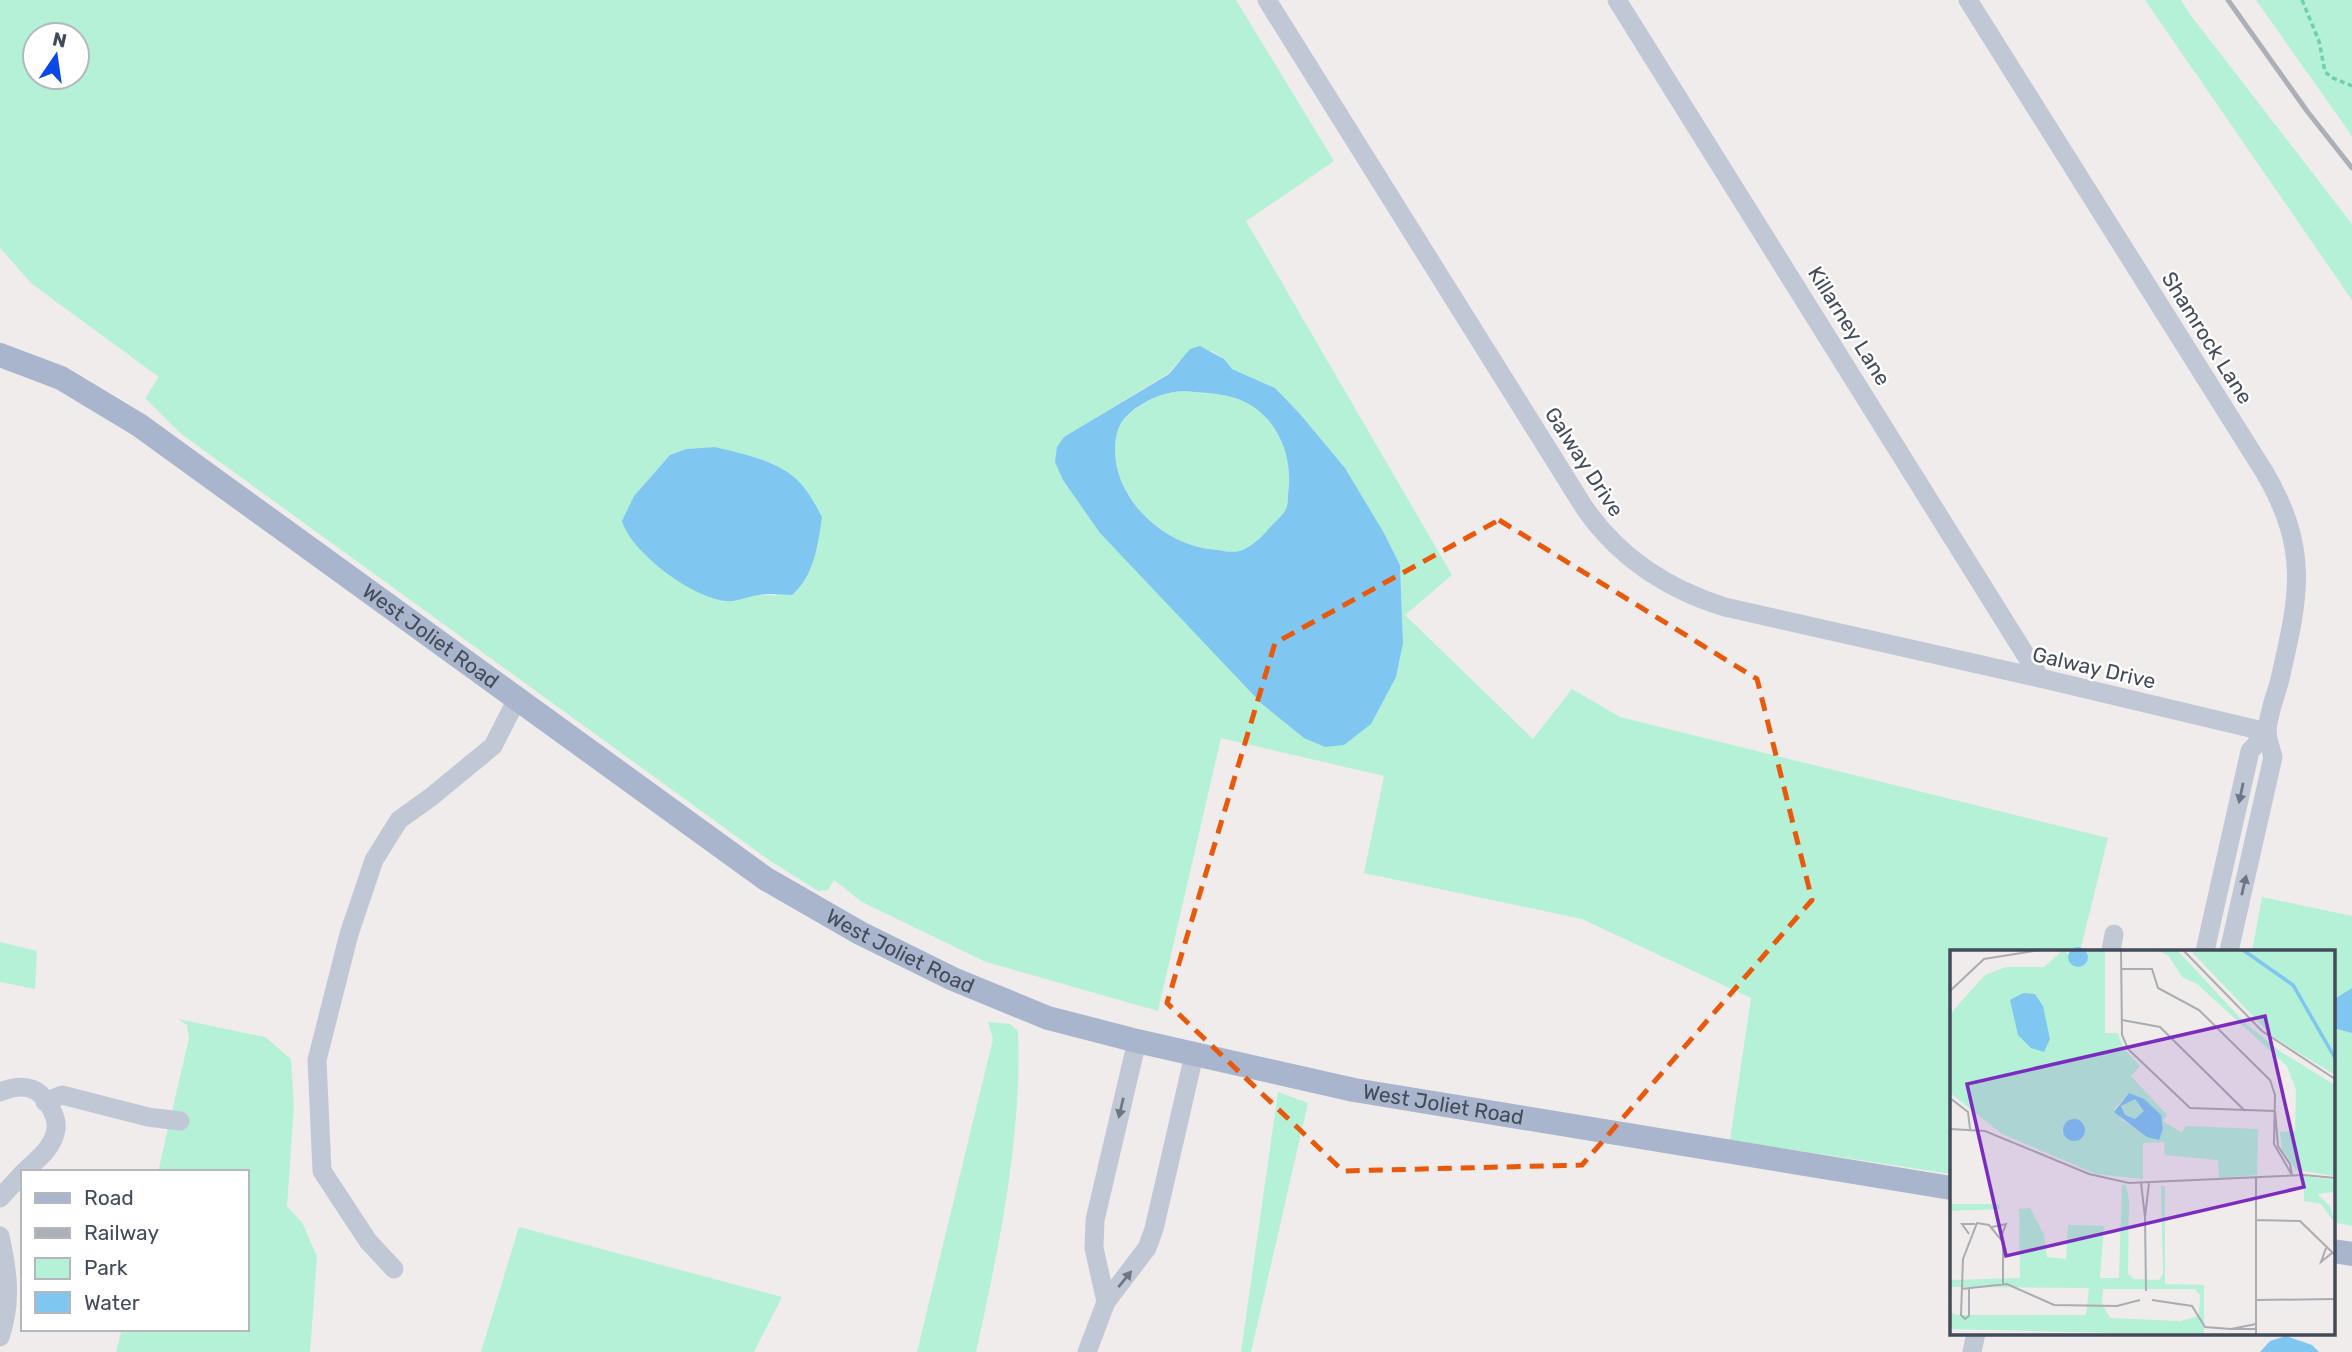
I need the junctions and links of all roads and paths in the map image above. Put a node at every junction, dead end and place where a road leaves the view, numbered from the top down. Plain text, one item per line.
1 (1267, 0) edge
2 (1617, 0) edge
3 (1968, 0) edge
4 (2302, 0) edge
5 (2352, 86) edge
6 (0, 355) edge
7 (2040, 678) junction
8 (517, 699) junction
9 (2267, 732) junction
10 (2231, 842) junction
11 (2253, 847) junction
12 (2205, 950) edge
13 (2229, 950) edge
14 (1137, 1041) junction
15 (1194, 1055) junction
16 (0, 1092) edge
17 (45, 1102) junction
18 (180, 1121) dead end
19 (26, 1170) edge
20 (21, 1175) edge
21 (1950, 1188) edge
22 (0, 1198) edge
23 (0, 1236) edge
24 (2334, 1251) edge
25 (2352, 1254) edge
26 (394, 1269) dead end
27 (1106, 1302) junction
28 (1976, 1334) edge
29 (0, 1337) edge
30 (1087, 1352) edge
31 (1972, 1352) edge

1 - 7 street, Galway Drive
2 - 7 street, Killarney Lane
3 - 9 street, Shamrock Lane
4 - 5 path
6 - 8 main road, West Joliet Road
7 - 9 street, Galway Drive
8 - 14 main road, West Joliet Road
8 - 26 street
9 -> 10 street, Shamrock Lane
9 - 11 street, Shamrock Lane
10 - 11 street
10 - 12 street, Shamrock Lane
13 -> 11 street, Shamrock Lane
14 - 15 main road, West Joliet Road
14 -> 27 street
15 - 21 main road, West Joliet Road
27 -> 15 street
16 - 17 street
17 - 18 street
17 - 19 street
20 - 22 street
23 - 29 street
24 - 25 main road
27 - 30 street
28 - 31 street

